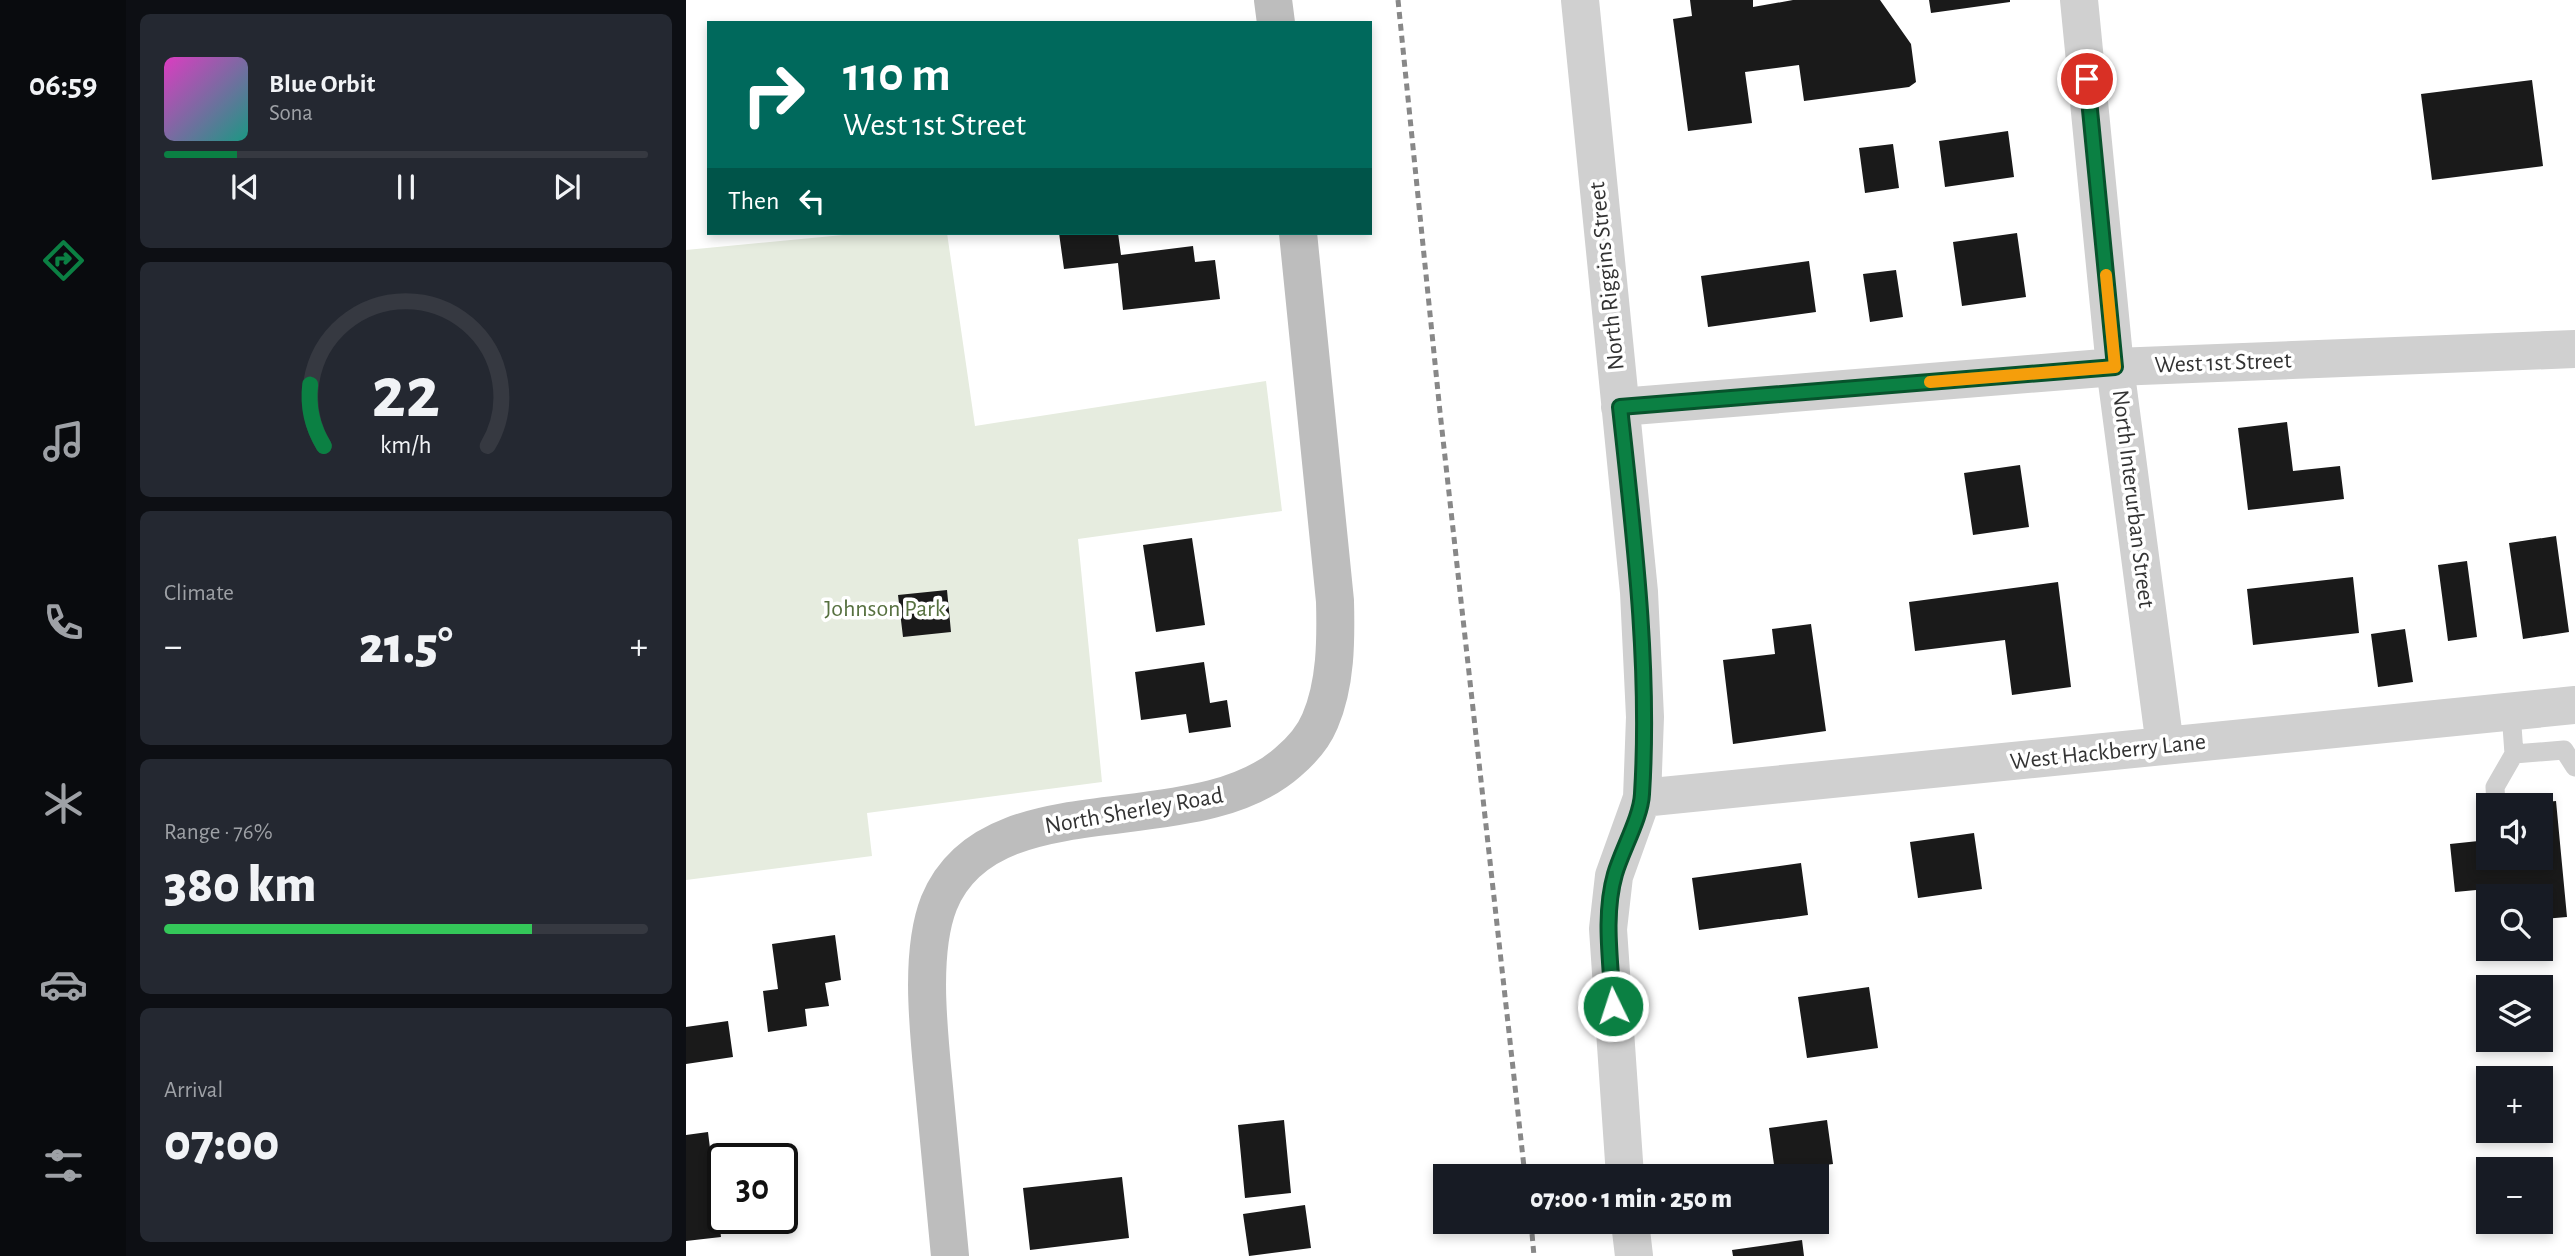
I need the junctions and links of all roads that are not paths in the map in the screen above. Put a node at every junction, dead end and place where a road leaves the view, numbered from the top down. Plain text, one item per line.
1 (1273, 0) edge
2 (1580, 0) edge
3 (2079, 0) edge
4 (1276, 21) edge
5 (1298, 235) edge
6 (2575, 349) edge
7 (2115, 367) junction
8 (1620, 407) junction
9 (2575, 705) edge
10 (2511, 712) junction
11 (2165, 746) junction
12 (2514, 754) junction
13 (2575, 767) edge
14 (2495, 793) edge
15 (1642, 798) junction
16 (1624, 1164) edge
17 (1631, 1234) edge
18 (950, 1256) edge
19 (1634, 1256) edge

1 - 4 main road
2 - 8 street, North Riggins Street
3 - 7 street, North Interurban Street
5 - 18 main road, North Sherley Road
6 - 7 street, West 1st Street
7 - 8 street, West 1st Street
7 - 11 street, North Interurban Street
8 - 15 street, North Riggins Street
9 - 10 street, West Hackberry Lane
10 - 11 street, West Hackberry Lane
10 - 12 lane
11 - 15 street, West Hackberry Lane
12 - 13 lane
12 - 14 lane
15 - 16 street, North Riggins Street
17 - 19 street

